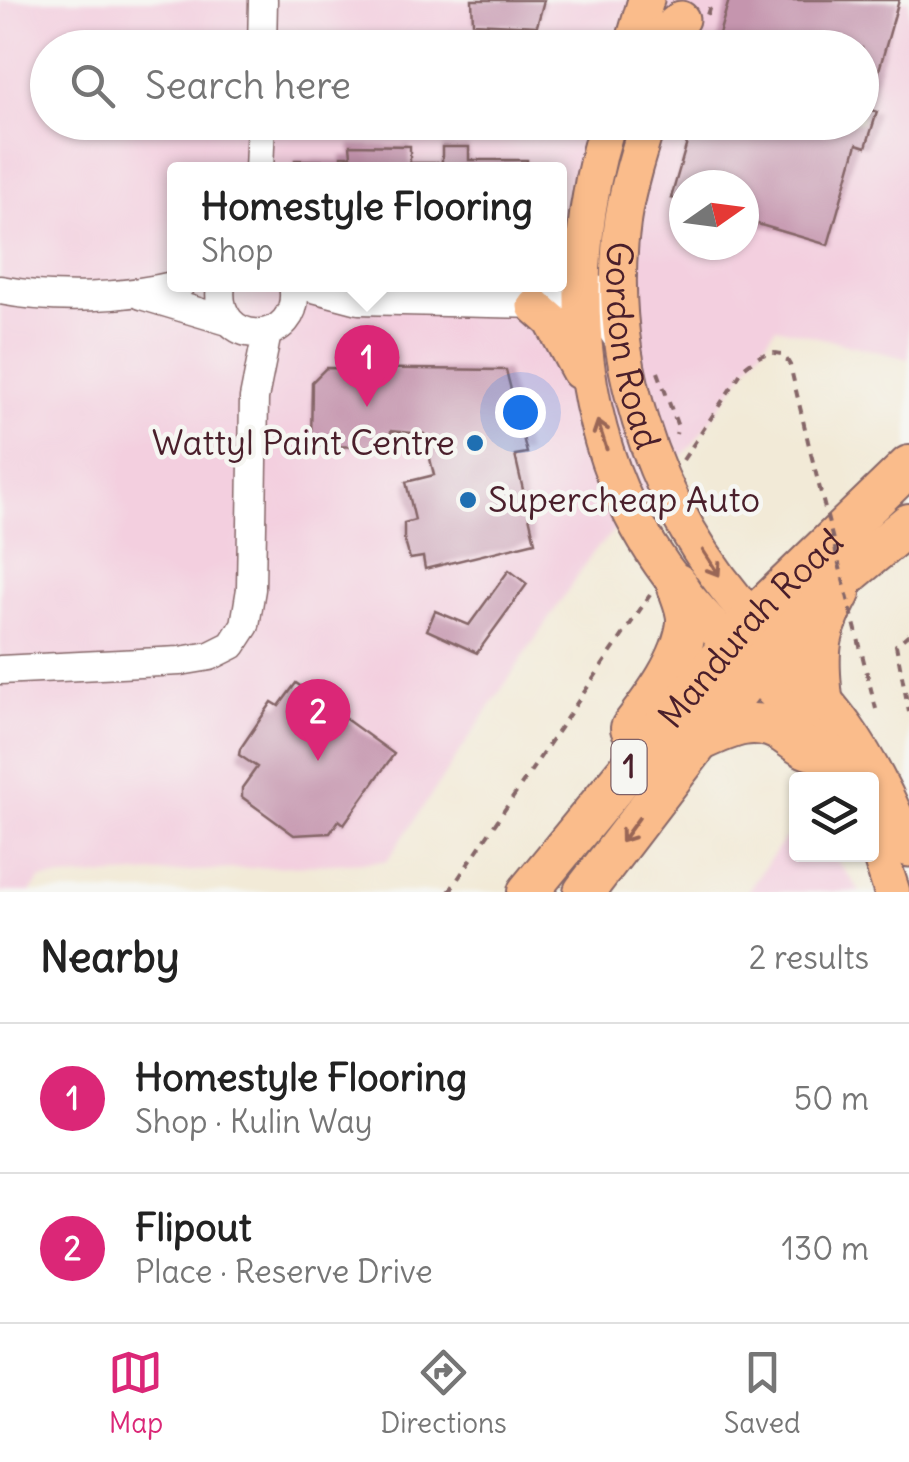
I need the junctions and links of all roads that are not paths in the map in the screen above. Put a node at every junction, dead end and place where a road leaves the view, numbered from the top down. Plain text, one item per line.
1 (263, 0) edge
2 (646, 0) edge
3 (262, 30) edge
4 (638, 30) edge
5 (603, 140) edge
6 (643, 140) edge
7 (623, 220) junction
8 (167, 287) edge
9 (0, 290) edge
10 (219, 292) edge
11 (295, 292) edge
12 (327, 292) edge
13 (140, 294) junction
14 (585, 295) junction
15 (359, 300) junction
16 (517, 304) junction
17 (256, 325) junction
18 (640, 354) junction
19 (590, 388) junction
20 (909, 466) edge
21 (909, 524) edge
22 (852, 572) junction
23 (666, 585) junction
24 (753, 645) junction
25 (0, 670) edge
26 (822, 698) junction
27 (697, 742) junction
28 (838, 766) edge
29 (909, 849) edge
30 (879, 852) edge
31 (528, 891) edge
32 (584, 892) edge
33 (892, 892) edge

1 - 3 street
2 - 4 main road
5 - 14 main road, Gordon Road
6 - 7 main road, Gordon Road
7 - 14 street
7 - 18 main road, Gordon Road
8 - 13 street
9 - 13 street
10 - 17 street
11 - 17 street
12 - 15 street
13 - 17 street
14 - 16 street
14 - 18 street
14 - 19 main road, Gordon Road
15 - 16 street
15 - 17 street
16 - 19 main road
17 - 25 street
18 -> 24 main road, Gordon Road
23 -> 19 main road, Gordon Road
20 - 24 highway, Mandurah Road / 1
21 - 22 highway, Mandurah Road / 1
22 - 24 highway, Mandurah Road / 1
22 - 26 highway
23 - 24 main road, Gordon Road
23 - 31 highway
24 - 26 main road, Gordon Road
24 - 27 highway, Mandurah Road / 1
24 - 28 main road, Gordon Road
24 - 31 highway, Mandurah Road / 1
26 - 29 main road, Gordon Road
27 - 28 highway
27 -> 32 highway, Mandurah Road / 1
30 - 33 main road

